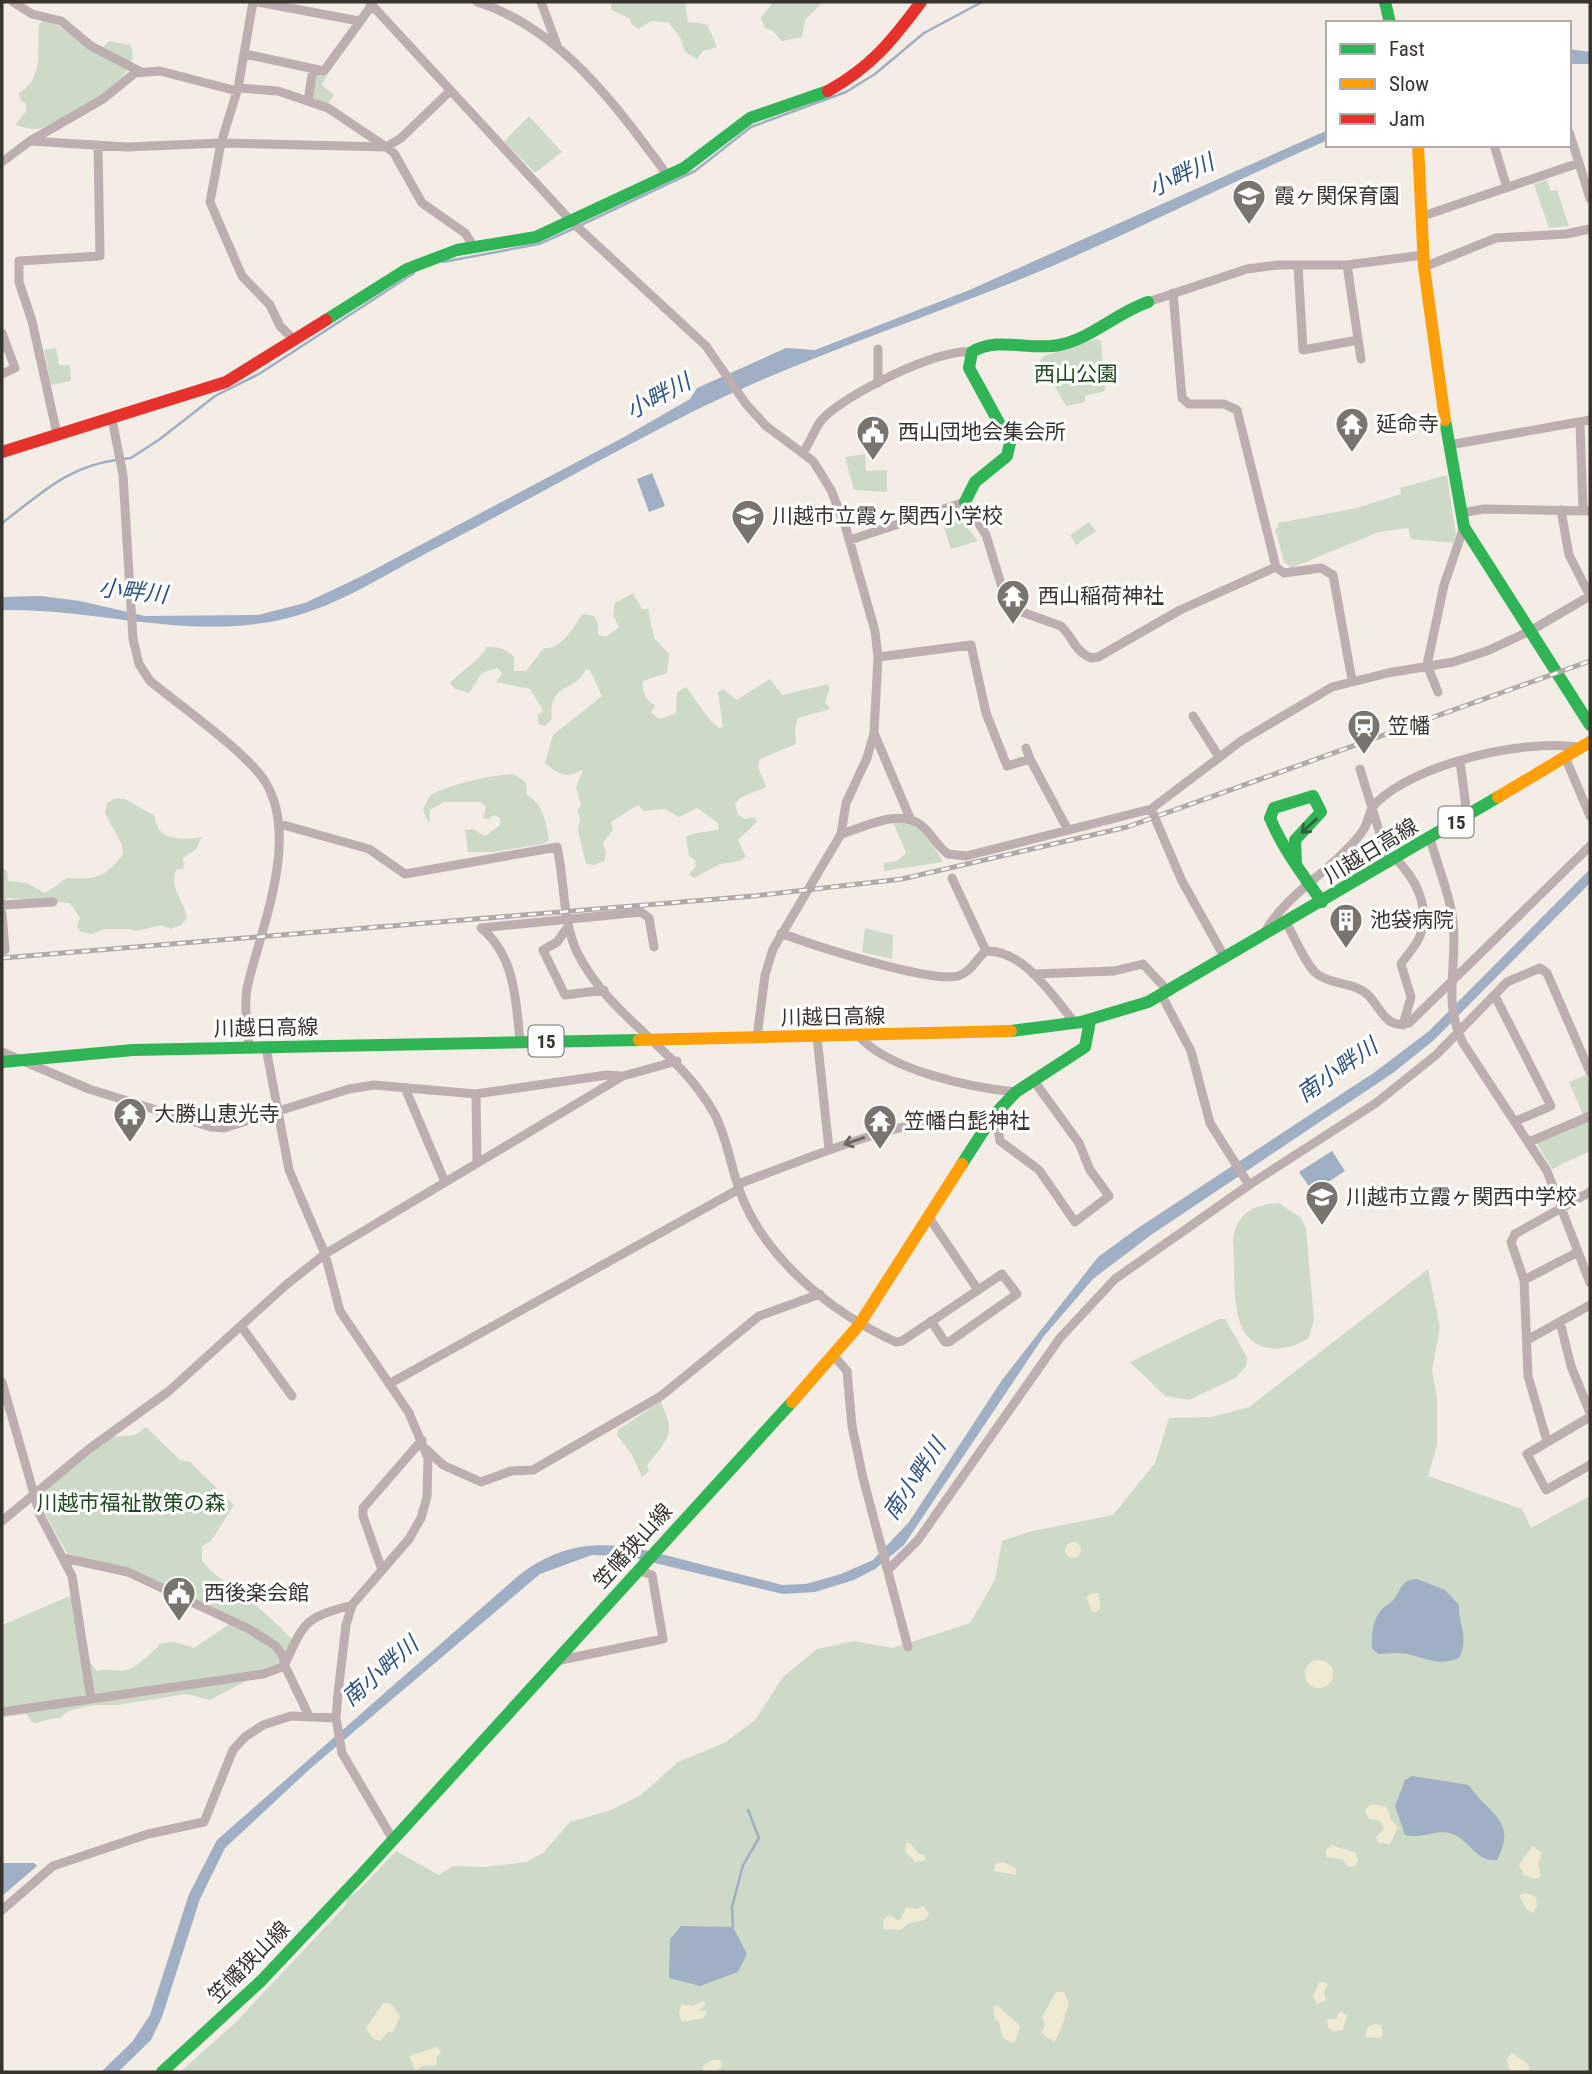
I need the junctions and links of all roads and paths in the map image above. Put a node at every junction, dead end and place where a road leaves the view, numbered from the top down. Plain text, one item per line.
1 (13, 2) edge
2 (256, 2) edge
3 (477, 2) edge
4 (541, 2) edge
5 (921, 2) edge
6 (1385, 2) edge
7 (370, 3) edge
8 (359, 21) junction
9 (1390, 21) edge
10 (558, 48) junction
11 (245, 54) junction
12 (313, 69) junction
13 (141, 72) junction
14 (237, 90) junction
15 (450, 91) junction
16 (307, 101) junction
17 (1571, 138) edge
18 (30, 141) junction
19 (222, 144) junction
20 (98, 145) junction
21 (386, 147) junction
22 (1418, 147) edge
23 (1495, 147) edge
24 (2, 162) edge
25 (1579, 163) junction
26 (668, 176) junction
27 (1507, 188) junction
28 (1590, 199) edge
29 (1423, 216) junction
30 (570, 221) junction
31 (1590, 229) edge
32 (474, 247) junction
33 (1424, 261) junction
34 (1298, 265) junction
35 (1347, 265) junction
36 (1173, 293) junction
37 (1148, 302) joint
38 (2, 332) edge
39 (1359, 340) junction
40 (295, 341) junction
41 (878, 349) dead end
42 (972, 352) junction
43 (1361, 359) dead end
44 (2, 374) edge
45 (878, 383) junction
46 (112, 419) junction
47 (1590, 420) edge
48 (1580, 423) junction
49 (57, 434) junction
50 (1449, 445) junction
51 (804, 451) junction
52 (2, 452) edge
53 (965, 502) junction
54 (1561, 510) junction
55 (1586, 511) edge
56 (1462, 520) junction
57 (850, 540) junction
58 (1276, 567) junction
59 (1530, 631) junction
60 (878, 657) junction
61 (1427, 665) junction
62 (1352, 680) junction
63 (1438, 692) dead end
64 (1193, 716) dead end
65 (1590, 725) edge
66 (874, 733) junction
67 (1586, 745) edge
68 (1026, 748) dead end
69 (1219, 757) junction
70 (1565, 757) junction
71 (1030, 759) junction
72 (1460, 761) junction
73 (1360, 769) dead end
74 (1372, 807) junction
75 (1152, 809) junction
76 (1467, 815) junction
77 (1590, 816) edge
78 (910, 818) junction
79 (280, 824) junction
80 (1068, 830) junction
81 (841, 834) junction
82 (1430, 838) junction
83 (1590, 846) edge
84 (1393, 861) junction
85 (1296, 865) junction
86 (952, 878) dead end
87 (1309, 883) junction
88 (53, 902) dead end
89 (1322, 902) junction
90 (2, 905) edge
91 (2, 913) edge
92 (1286, 922) junction
93 (568, 924) junction
94 (781, 933) junction
95 (1262, 937) junction
96 (654, 947) dead end
97 (2, 950) edge
98 (986, 951) junction
99 (1225, 958) junction
100 (1033, 974) junction
101 (1450, 987) junction
102 (604, 990) junction
103 (1166, 994) junction
104 (1494, 996) junction
105 (1090, 1021) junction
106 (1076, 1024) junction
107 (1403, 1025) junction
108 (1457, 1030) junction
109 (858, 1035) junction
110 (757, 1037) junction
111 (817, 1037) junction
112 (654, 1040) junction
113 (520, 1041) junction
114 (249, 1048) junction
115 (265, 1048) junction
116 (2, 1052) edge
117 (19, 1060) junction
118 (2, 1062) edge
119 (677, 1062) junction
120 (1590, 1072) edge
121 (623, 1076) junction
122 (1034, 1081) junction
123 (405, 1088) junction
124 (1016, 1092) junction
125 (476, 1094) junction
126 (279, 1112) junction
127 (993, 1116) junction
128 (1590, 1116) edge
129 (1516, 1121) junction
130 (1529, 1142) junction
131 (829, 1149) junction
132 (477, 1163) junction
133 (445, 1182) junction
134 (1248, 1183) junction
135 (738, 1186) junction
136 (1590, 1192) edge
137 (1562, 1209) junction
138 (928, 1216) junction
139 (1578, 1252) junction
140 (325, 1254) junction
141 (1524, 1280) junction
142 (1590, 1283) edge
143 (978, 1290) junction
144 (820, 1294) junction
145 (1590, 1306) edge
146 (932, 1321) junction
147 (1560, 1322) junction
148 (859, 1325) junction
149 (241, 1326) junction
150 (1529, 1339) junction
151 (834, 1356) junction
152 (2, 1382) edge
153 (389, 1384) junction
154 (292, 1396) dead end
155 (1590, 1415) edge
156 (1547, 1441) junction
157 (424, 1445) junction
158 (1590, 1465) edge
159 (34, 1497) junction
160 (2, 1521) edge
161 (64, 1558) junction
162 (887, 1567) junction
163 (639, 1568) junction
164 (382, 1570) junction
165 (352, 1605) junction
166 (908, 1647) dead end
167 (555, 1661) junction
168 (285, 1666) junction
169 (91, 1699) junction
170 (2, 1712) edge
171 (309, 1716) junction
172 (337, 1718) junction
173 (392, 1838) junction
174 (2, 1910) edge
175 (162, 2072) edge

1 - 13 street
2 - 8 street
2 - 11 street
3 - 10 street
4 - 10 street
5 - 26 main road
6 - 9 main road
7 - 8 street
7 - 15 street
8 - 12 street
10 - 26 street
11 - 12 street
11 - 14 street
12 - 16 street
13 - 14 street
13 - 18 street
14 - 16 street
14 - 19 street
15 - 21 street
15 - 30 street
16 - 21 street
17 - 25 street
18 - 20 street
18 - 24 street
19 - 20 street
19 - 21 street
19 - 40 street
20 - 49 street
21 - 32 street
22 - 29 main road
23 - 27 street
25 - 27 street
25 - 28 street
26 - 30 main road
27 - 29 street
29 - 33 main road
30 - 32 main road
30 - 51 street
31 - 33 street
32 - 40 main road
33 - 35 street
33 - 50 main road
34 - 35 street
34 - 36 street
34 - 39 street
35 - 39 street
36 - 37 street
36 - 58 street
37 - 42 main road
38 - 44 street
39 - 43 street
40 - 46 main road
41 - 45 street
42 - 45 street
42 - 53 main road
45 - 51 street
46 - 49 main road
46 - 79 street
47 - 48 street
48 - 50 street
48 - 55 street
49 - 52 main road
50 - 56 main road
51 - 57 street
53 - 57 street
53 - 58 street
54 - 55 street
54 - 56 street
54 - 59 street
56 - 59 main road
56 - 61 street
57 - 60 street
58 - 62 street
59 - 61 street
59 - 65 main road
60 - 66 street
60 - 71 street
61 - 62 street
61 - 63 street
62 - 69 street
64 - 69 street
66 - 78 street
66 - 81 street
67 - 70 main road, 川越日高線 / 15
67 - 72 street
68 - 71 street
69 - 75 street
70 - 76 main road, 川越日高線 / 15
70 - 77 street
71 - 80 street
72 - 74 street
72 - 76 street
73 - 74 street
74 - 84 street
74 - 87 street
75 - 80 street
75 - 99 street
76 - 82 main road, 川越日高線 / 15
78 - 80 street
78 - 81 street
79 - 93 street
79 - 114 street
81 - 94 street
82 - 84 main road, 川越日高線 / 15
82 - 101 street
83 - 101 street
84 - 89 main road, 川越日高線 / 15
84 - 107 street
85 -> 85 main road
85 - 87 main road
86 - 98 street
87 - 89 main road
87 - 95 street
88 - 90 street
89 - 92 main road, 川越日高線 / 15
91 - 97 street
92 - 95 main road, 川越日高線 / 15
92 - 107 street
93 - 96 street
93 - 102 street
93 - 102 street
93 - 113 street
94 - 98 street
94 - 110 street
95 - 99 main road, 川越日高線 / 15
98 - 100 street
99 - 103 main road, 川越日高線 / 15
100 - 103 street
100 - 106 street
101 - 107 street
101 - 108 street
102 - 112 street
103 - 105 main road, 川越日高線 / 15
103 - 134 street
104 - 108 street
104 - 120 street
104 - 129 street
105 - 106 main road, 川越日高線 / 15
105 - 122 main road, 笠幡狭山線
106 - 109 main road, 川越日高線 / 15
108 - 129 street
108 - 134 street
109 - 111 main road, 川越日高線 / 15
109 - 124 street
110 - 111 main road, 川越日高線 / 15
110 - 112 main road, 川越日高線 / 15
111 - 131 street
112 - 113 main road, 川越日高線 / 15
112 - 119 street
113 - 115 main road, 川越日高線 / 15
114 - 115 main road, 川越日高線 / 15
114 - 117 main road, 川越日高線 / 15
115 - 126 street
116 - 117 street
117 - 118 main road, 川越日高線 / 15
117 - 126 street
119 - 121 street
119 - 135 street
121 - 125 street
121 - 132 street
122 - 124 main road, 笠幡狭山線
122 - 127 street
123 - 125 street
123 - 126 street
123 - 133 street
124 - 127 main road, 笠幡狭山線
125 - 132 street
126 - 140 street
127 -> 131 street
127 - 138 main road, 笠幡狭山線
128 - 130 street
129 - 130 street
130 - 137 street
131 - 135 street
132 - 133 street
133 - 140 street
134 - 162 street
135 - 144 street
135 - 153 street
136 - 137 street
137 - 139 street
137 - 141 street
138 - 143 street
138 - 148 main road, 笠幡狭山線
139 - 141 street
139 - 142 street
140 - 149 street
140 - 153 street
141 - 150 street
143 - 146 street
143 - 146 street
144 - 148 street
144 - 157 street
145 - 147 street
146 - 148 street
147 - 150 street
147 - 155 street
148 - 151 main road, 笠幡狭山線
149 - 154 street
149 - 159 street
150 - 156 street
151 - 162 street
151 - 163 main road, 笠幡狭山線
152 - 159 street
153 - 157 street
155 - 156 street
156 - 158 street
157 - 164 street
157 - 164 street
159 - 160 street
159 - 161 street
161 - 168 street
161 - 169 street
162 - 166 street
163 - 167 main road, 笠幡狭山線
163 - 167 street
164 - 165 street
165 - 168 street
165 - 172 street
167 - 173 main road, 笠幡狭山線
168 - 169 street
168 - 171 street
169 - 170 street
171 - 172 street
171 - 174 street
172 - 173 street
173 - 175 main road, 笠幡狭山線

